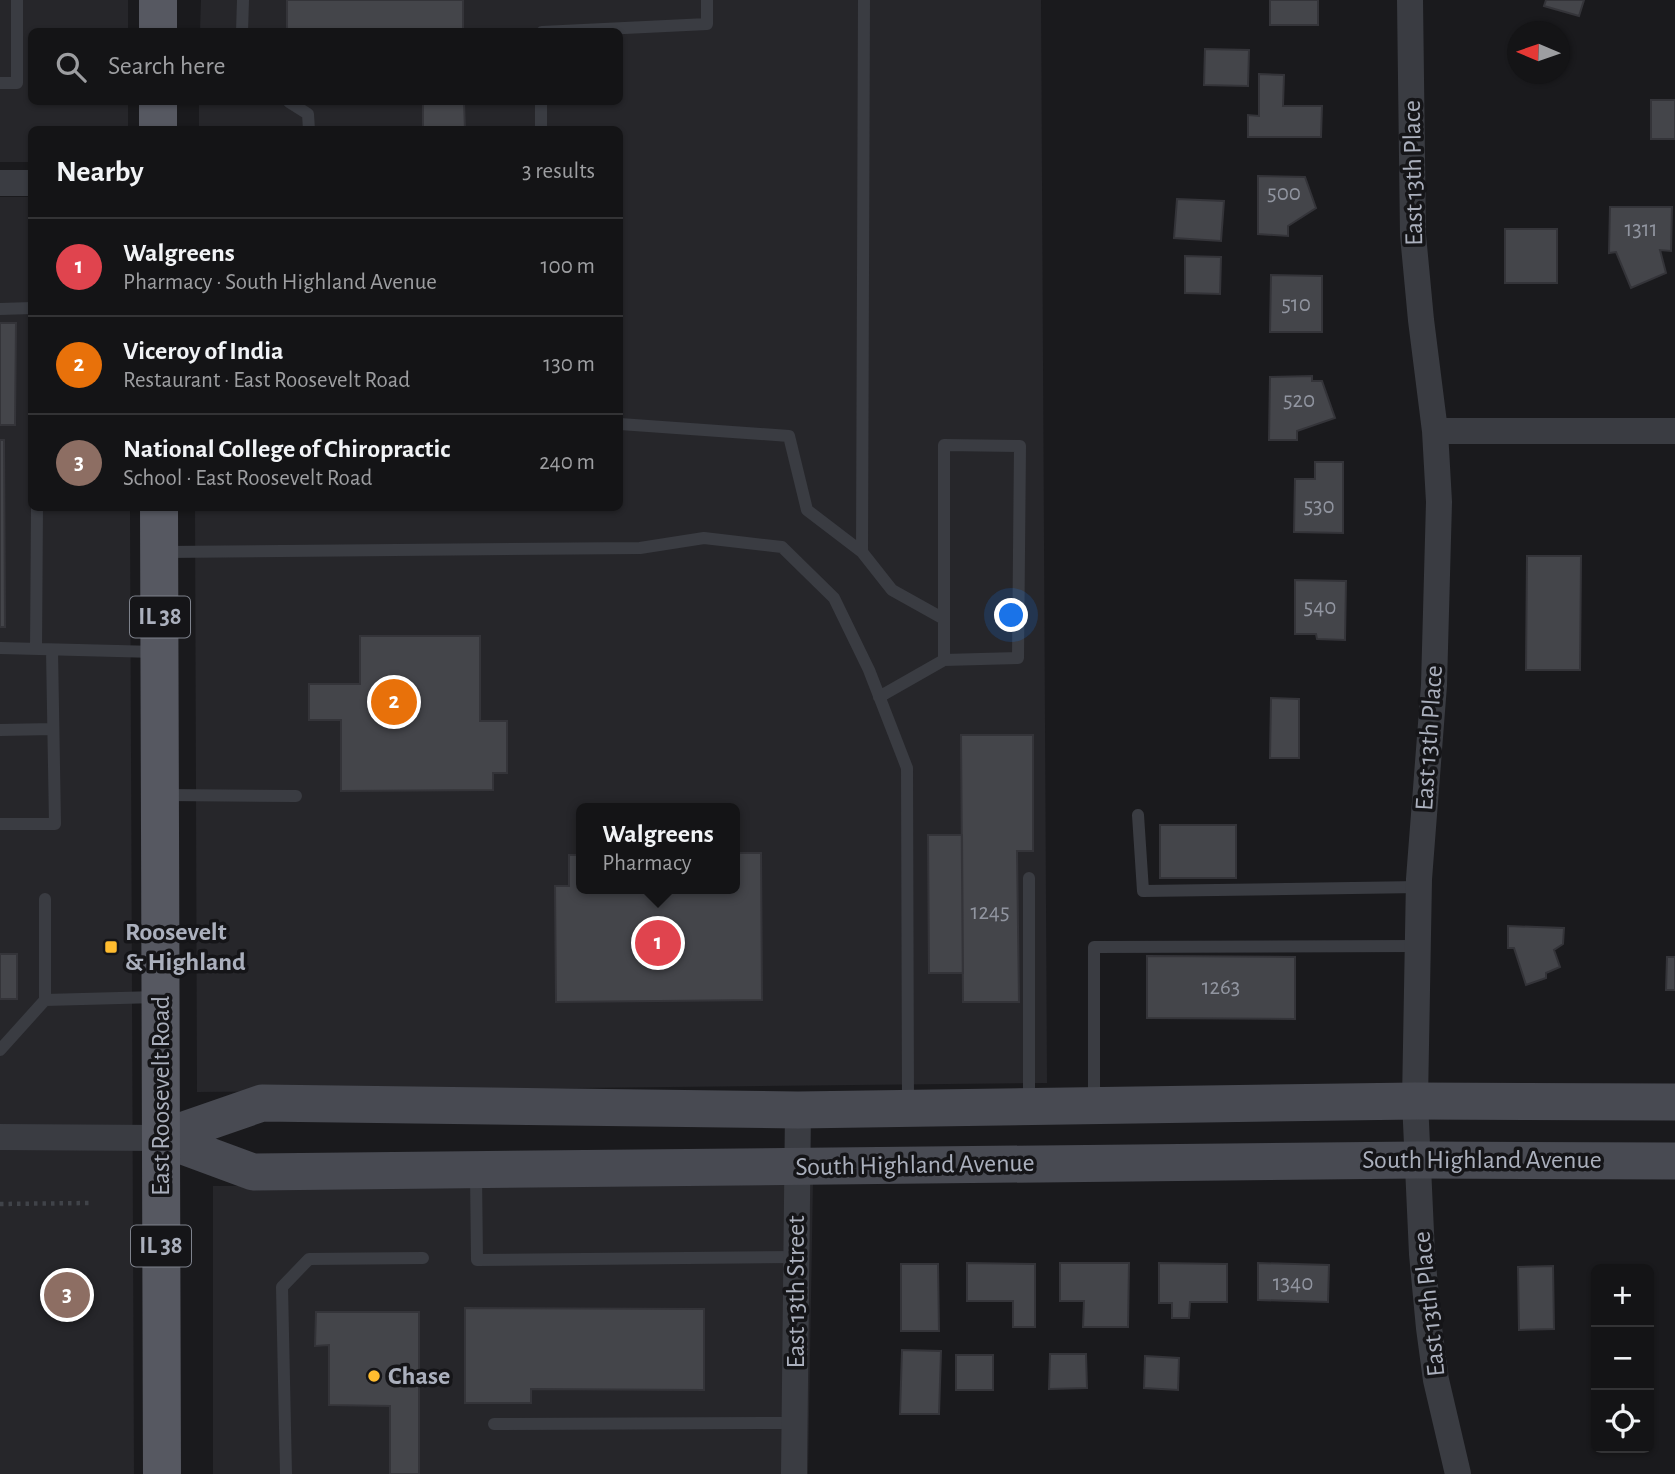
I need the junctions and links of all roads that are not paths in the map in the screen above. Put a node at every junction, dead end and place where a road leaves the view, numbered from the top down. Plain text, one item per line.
1 (17, 0) edge
2 (158, 0) edge
3 (243, 0) edge
4 (707, 0) edge
5 (864, 0) edge
6 (1410, 0) edge
7 (158, 28) edge
8 (242, 28) edge
9 (623, 28) edge
10 (0, 83) edge
11 (158, 105) edge
12 (294, 105) edge
13 (541, 105) edge
14 (158, 126) edge
15 (309, 126) edge
16 (541, 126) edge
17 (0, 183) edge
18 (28, 183) edge
19 (28, 308) edge
20 (0, 309) edge
21 (623, 424) edge
22 (1435, 430) junction
23 (1675, 431) edge
24 (37, 511) edge
25 (159, 511) edge
26 (160, 552) junction
27 (862, 552) junction
28 (944, 619) junction
29 (0, 648) edge
30 (36, 649) junction
31 (52, 650) junction
32 (160, 652) junction
33 (944, 660) junction
34 (879, 697) junction
35 (53, 729) junction
36 (0, 730) edge
37 (160, 795) junction
38 (296, 796) dead end
39 (1138, 815) dead end
40 (0, 824) edge
41 (1029, 878) dead end
42 (1420, 887) junction
43 (45, 899) dead end
44 (1418, 946) junction
45 (161, 997) junction
46 (45, 1000) junction
47 (0, 1050) edge
48 (1415, 1101) junction
49 (1675, 1102) edge
50 (1094, 1105) junction
51 (1029, 1107) junction
52 (908, 1108) junction
53 (798, 1110) junction
54 (0, 1137) edge
55 (161, 1138) junction
56 (1417, 1160) junction
57 (1675, 1161) edge
58 (797, 1167) junction
59 (476, 1170) junction
60 (423, 1258) dead end
61 (796, 1258) junction
62 (795, 1423) junction
63 (494, 1424) dead end
64 (162, 1474) edge
65 (286, 1474) edge
66 (794, 1474) edge
67 (1458, 1474) edge

1 - 10 lane
2 - 7 main road
3 - 8 lane
4 - 9 lane
5 - 27 lane
6 - 22 street, East 13th Place
11 - 14 main road
12 - 15 lane
13 - 16 lane
17 - 18 street
19 - 20 lane
21 - 27 lane
22 - 23 street
22 - 42 street, East 13th Place
24 - 30 lane
25 - 26 main road, East Roosevelt Road / IL 38
26 - 32 main road, East Roosevelt Road / IL 38
26 - 34 lane
27 - 28 lane
28 - 33 lane
28 - 33 lane
29 - 30 lane
30 - 31 lane
31 - 32 lane
31 - 35 lane
32 - 37 main road, East Roosevelt Road / IL 38
33 - 34 lane
34 - 52 lane
35 - 36 lane
35 - 40 lane
37 - 38 lane
37 - 45 main road, East Roosevelt Road / IL 38
39 - 42 lane
41 - 51 lane
42 - 44 street, East 13th Place
43 - 46 lane
44 - 48 street, East 13th Place
44 - 50 lane
45 - 46 lane
45 - 55 main road, East Roosevelt Road / IL 38
46 - 47 lane
48 - 49 main road, South Highland Avenue
48 - 50 main road, South Highland Avenue
48 - 56 street, East 13th Place
50 - 51 main road, South Highland Avenue
51 - 52 main road, South Highland Avenue
52 - 53 main road, South Highland Avenue
53 - 55 main road, South Highland Avenue
53 - 58 street, East 13th Street
54 - 55 street, South Highland Avenue
55 - 59 main road, South Highland Avenue
55 - 64 main road, East Roosevelt Road / IL 38
56 - 57 main road, South Highland Avenue
56 - 58 main road, South Highland Avenue
56 - 67 street, East 13th Place
58 - 59 main road, South Highland Avenue
58 - 61 street, East 13th Street
59 - 61 lane
60 - 65 lane
61 - 62 street, East 13th Street
62 - 63 lane
62 - 66 street, East 13th Street

